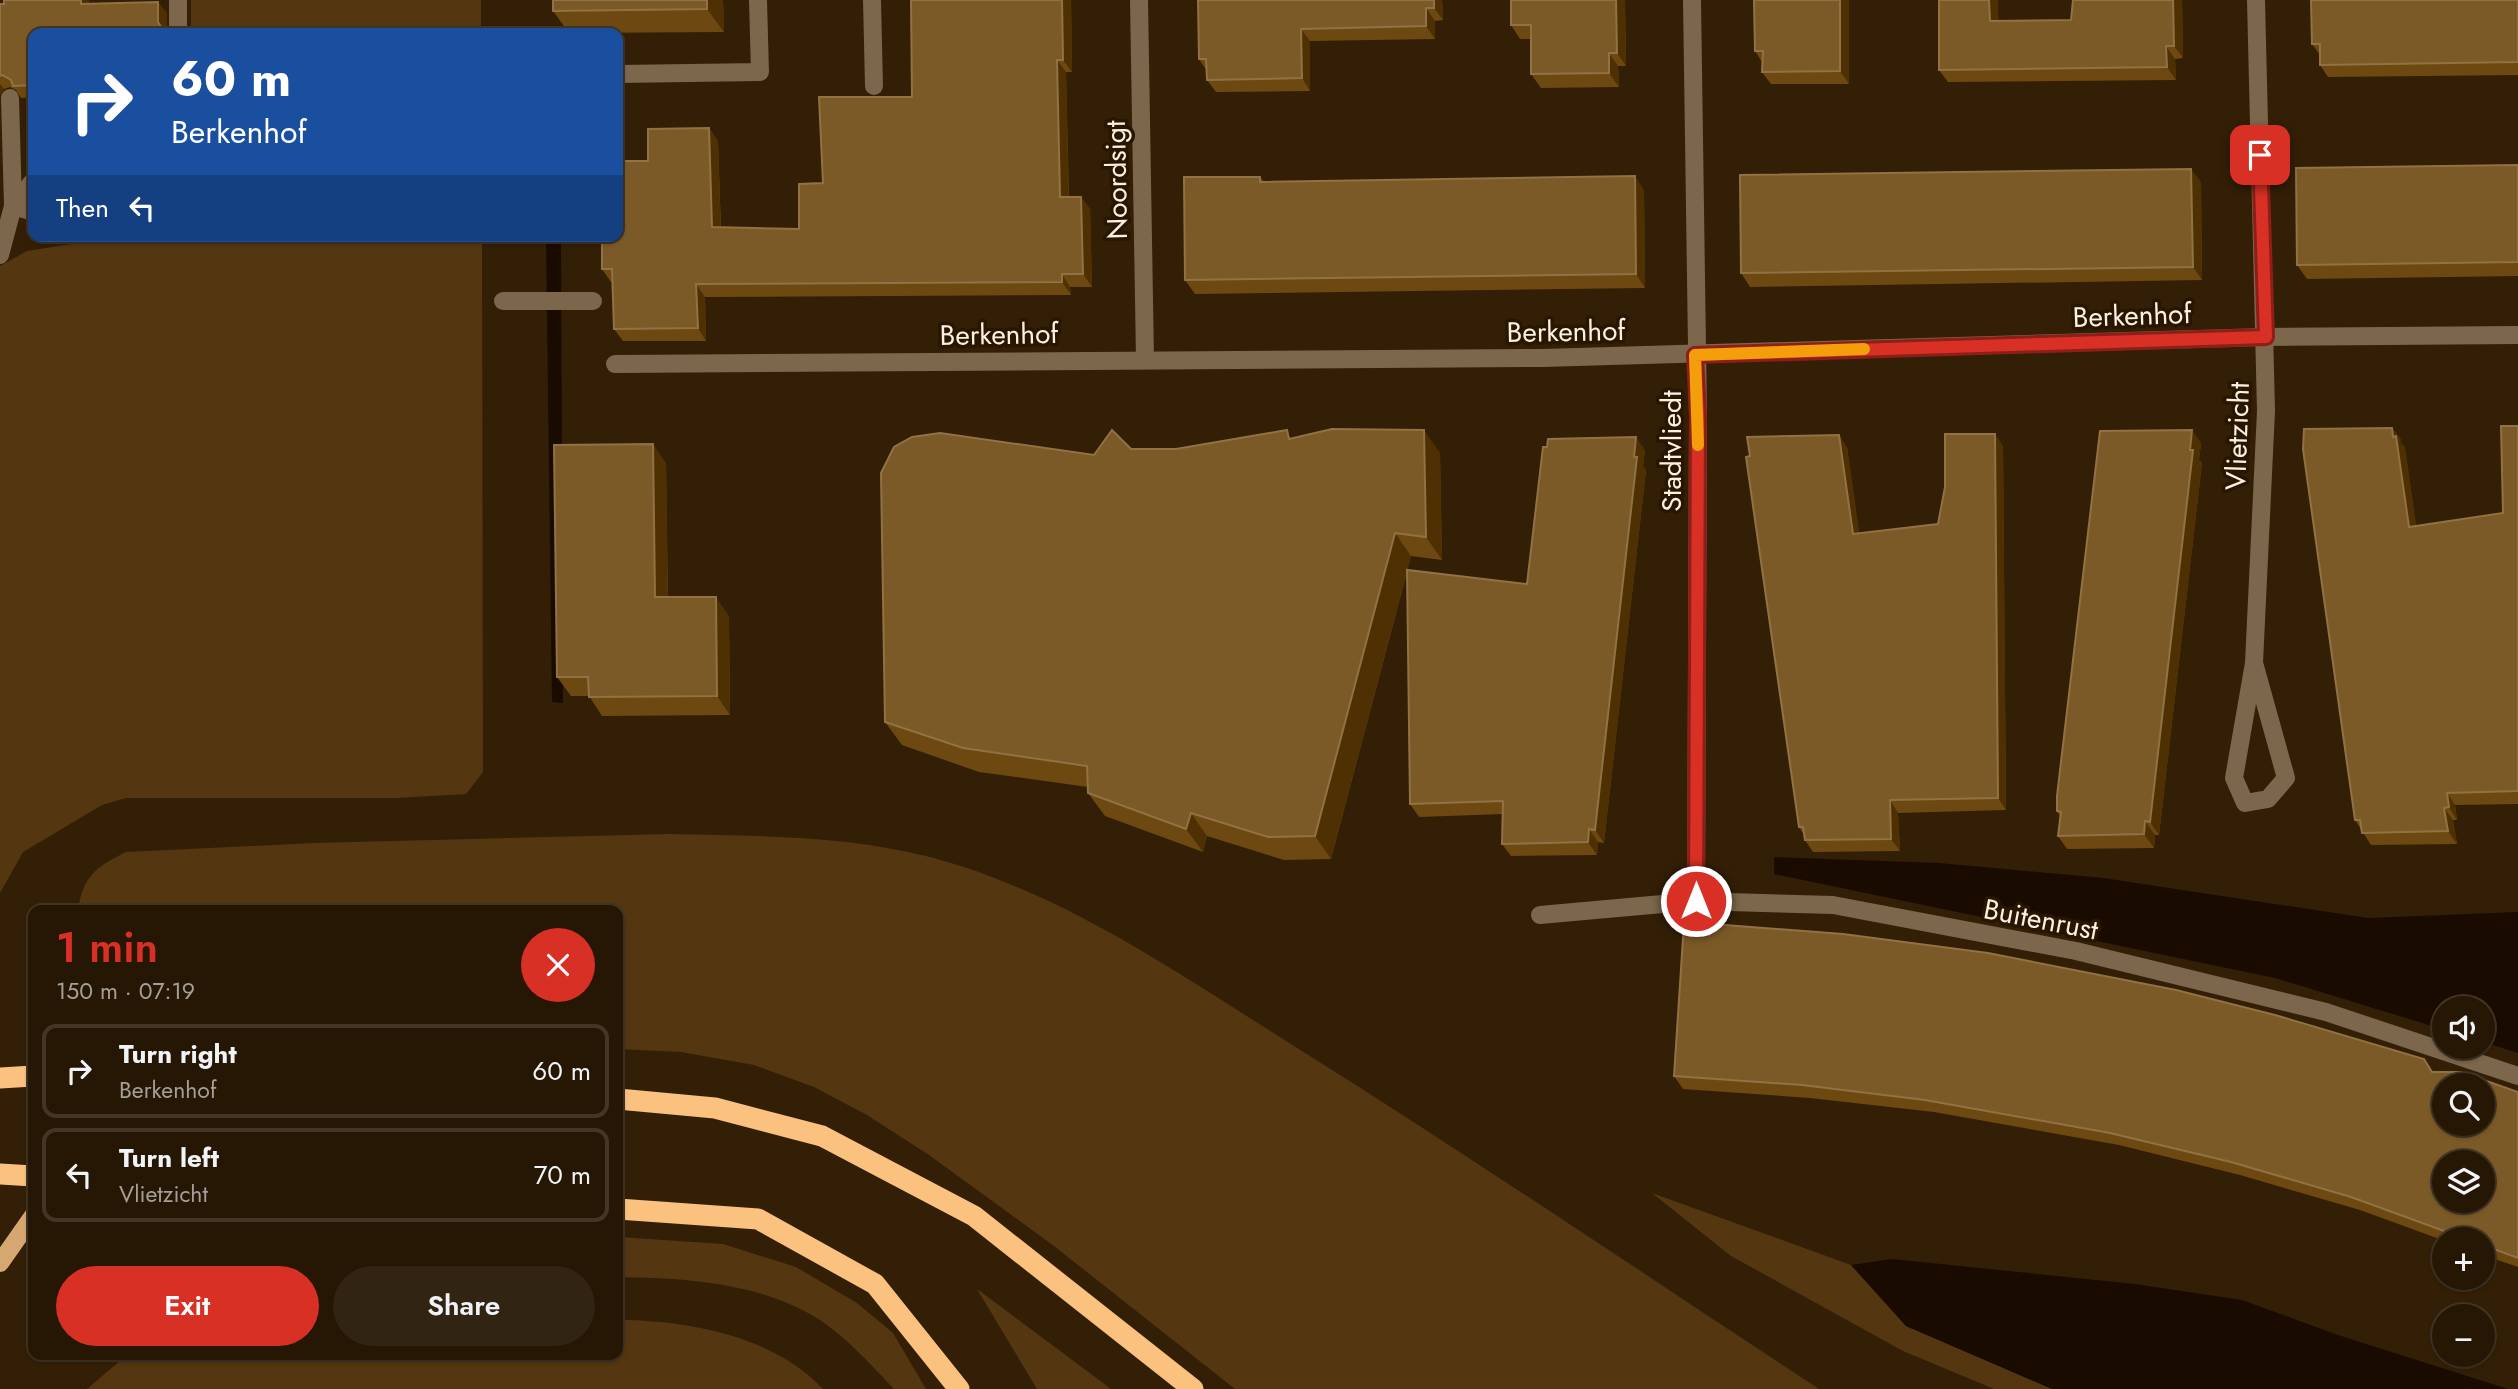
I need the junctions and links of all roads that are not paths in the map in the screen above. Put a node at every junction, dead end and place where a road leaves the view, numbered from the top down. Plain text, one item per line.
1 (178, 0) edge
2 (758, 0) edge
3 (872, 0) edge
4 (1139, 0) edge
5 (1692, 0) edge
6 (2256, 0) edge
7 (178, 28) edge
8 (623, 75) edge
9 (874, 86) dead end
10 (10, 98) edge
11 (28, 187) edge
12 (13, 206) junction
13 (28, 210) edge
14 (0, 254) edge
15 (503, 301) dead end
16 (593, 301) dead end
17 (2518, 335) edge
18 (2266, 337) junction
19 (1695, 355) junction
20 (1144, 359) junction
21 (615, 365) dead end
22 (2254, 663) junction
23 (1696, 901) junction
24 (1540, 915) dead end
25 (28, 1076) edge
26 (2518, 1076) edge
27 (0, 1078) edge
28 (623, 1099) edge
29 (0, 1174) edge
30 (28, 1176) edge
31 (623, 1209) edge
32 (28, 1223) edge
33 (0, 1263) edge
34 (959, 1389) edge
35 (1193, 1389) edge

1 - 7 street
2 - 8 street
3 - 9 street
4 - 20 street, Noordsigt
5 - 19 street, Stadtvliedt
6 - 18 street, Vlietzicht
10 - 12 street
11 - 12 street
12 - 13 street
12 - 14 street
15 - 16 street
17 - 18 street, Berkenhof
18 - 19 street, Berkenhof
18 - 22 street, Vlietzicht
19 - 20 street, Berkenhof
19 - 23 street, Stadtvliedt
20 - 21 street, Berkenhof
22 - 22 street, Vlietzicht
23 - 24 street, Buitenrust
23 - 26 street, Buitenrust
25 - 27 highway
28 - 35 highway
29 - 30 highway
31 - 34 highway
32 - 33 main road

